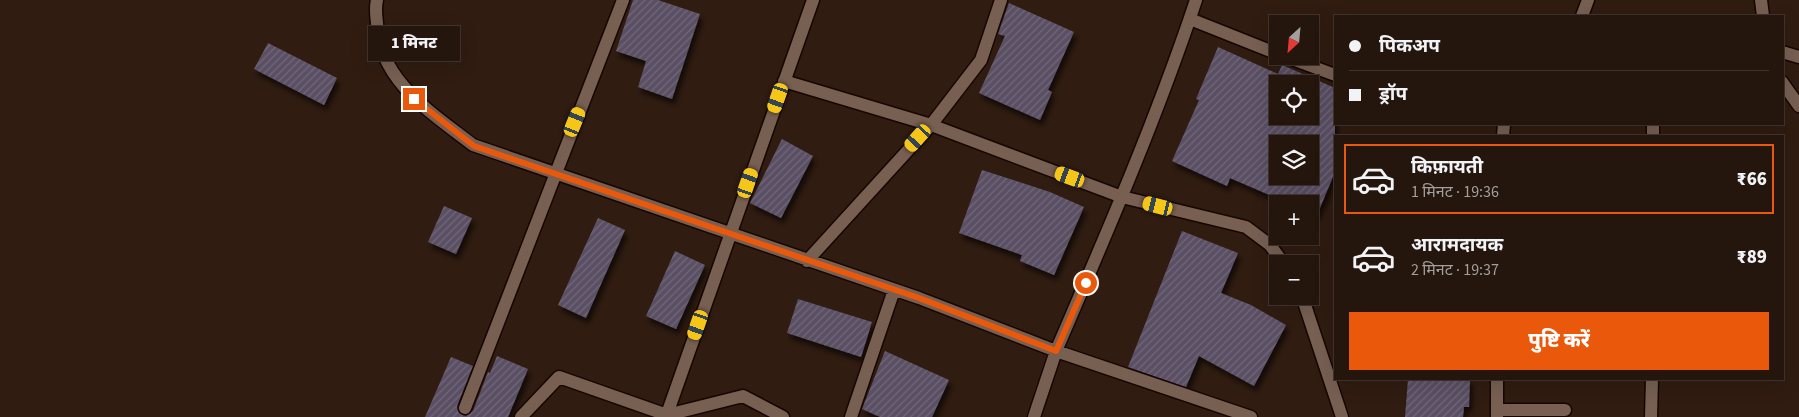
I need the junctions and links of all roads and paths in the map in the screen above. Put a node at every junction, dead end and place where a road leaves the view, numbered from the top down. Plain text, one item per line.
1 (377, 0) edge
2 (623, 0) edge
3 (812, 0) edge
4 (1001, 0) edge
5 (1196, 0) edge
6 (1588, 0) edge
7 (1761, 0) edge
8 (1582, 15) edge
9 (1763, 15) edge
10 (1190, 19) junction
11 (1269, 50) edge
12 (1784, 53) edge
13 (1799, 57) edge
14 (1308, 65) edge
15 (1334, 75) edge
16 (784, 81) junction
17 (1784, 85) edge
18 (1799, 106) edge
19 (931, 125) junction
20 (554, 174) junction
21 (1122, 197) junction
22 (730, 234) junction
23 (1277, 255) edge
24 (807, 261) junction
25 (894, 290) junction
26 (1305, 305) edge
27 (1056, 351) junction
28 (1497, 380) edge
29 (1652, 380) edge
30 (465, 408) dead end
31 (1565, 410) dead end
32 (1497, 414) edge
33 (667, 416) edge
34 (521, 417) edge
35 (784, 417) edge
36 (851, 417) edge
37 (1034, 417) edge
38 (1249, 417) edge
39 (1342, 417) edge
40 (1651, 417) edge

1 - 20 street
2 - 20 street
3 - 16 street
4 - 19 street
5 - 10 street
6 - 8 street
7 - 9 street
10 - 11 street
10 - 21 street
12 - 13 street
14 - 15 street
16 - 19 street
16 - 22 street
17 - 18 street
19 - 21 street
19 - 24 street
20 - 22 street
20 - 30 street
21 - 23 street
21 - 27 street
22 - 24 street
22 - 33 street
24 - 25 street
25 - 27 street
25 - 36 street
26 - 39 street
27 - 37 street
27 - 38 street
28 - 32 street
29 - 40 street
31 - 32 street
33 - 34 street
33 - 35 street

